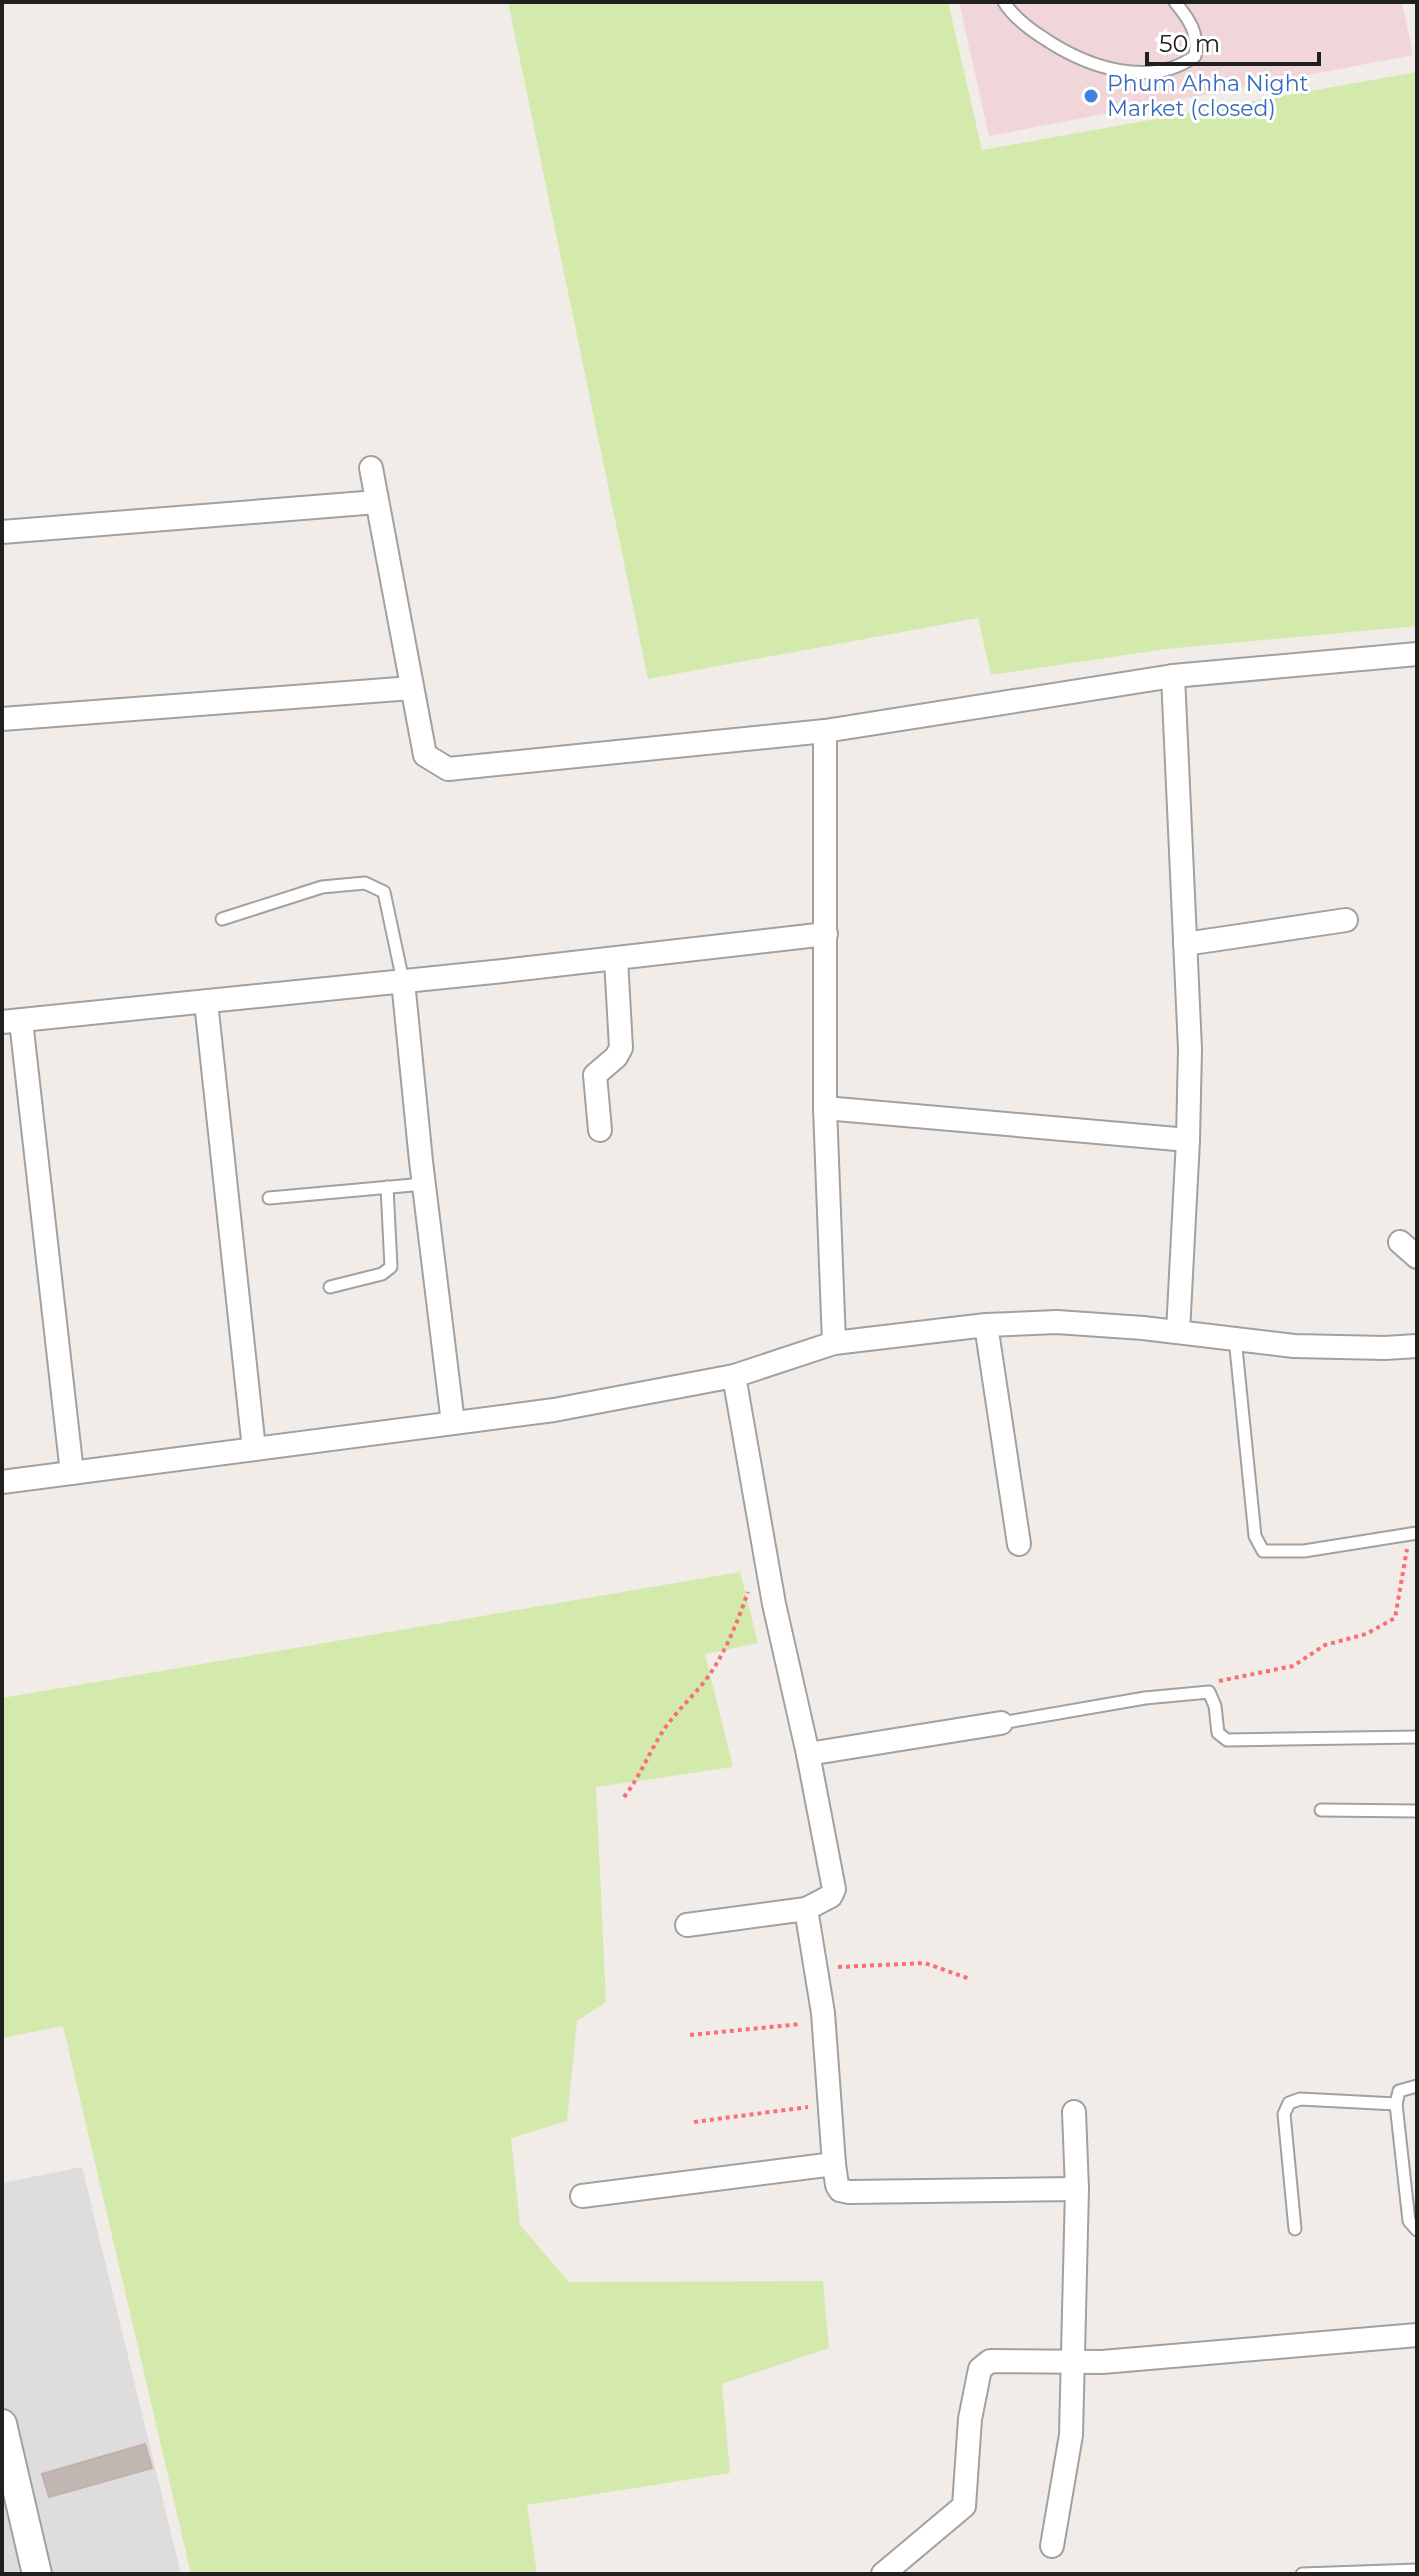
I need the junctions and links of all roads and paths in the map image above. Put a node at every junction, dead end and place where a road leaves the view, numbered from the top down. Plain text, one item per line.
1 (1004, 2) edge
2 (1175, 2) edge
3 (371, 468) dead end
4 (377, 502) junction
5 (2, 532) edge
6 (1417, 654) edge
7 (1173, 676) junction
8 (412, 688) junction
9 (2, 719) edge
10 (825, 731) junction
11 (222, 919) dead end
12 (1346, 920) dead end
13 (826, 934) junction
14 (1185, 944) junction
15 (616, 959) junction
16 (403, 981) junction
17 (206, 1002) junction
18 (12, 1022) edge
19 (825, 1108) junction
20 (600, 1130) dead end
21 (1188, 1140) junction
22 (424, 1184) junction
23 (387, 1187) junction
24 (269, 1198) dead end
25 (330, 1287) dead end
26 (986, 1325) junction
27 (1178, 1332) junction
28 (1235, 1338) junction
29 (834, 1343) junction
30 (1417, 1346) edge
31 (734, 1376) junction
32 (453, 1423) junction
33 (254, 1449) junction
34 (72, 1473) junction
35 (2, 1482) edge
36 (1413, 1534) edge
37 (1019, 1544) dead end
38 (764, 1548) junction
39 (1209, 1692) junction
40 (1001, 1723) joint
41 (1417, 1737) edge
42 (808, 1754) junction
43 (624, 1797) dead end
44 (1321, 1810) dead end
45 (1417, 1811) edge
46 (806, 1909) junction
47 (687, 1925) dead end
48 (815, 1968) junction
49 (970, 1979) dead end
50 (823, 2022) junction
51 (690, 2035) dead end
52 (1417, 2086) edge
53 (831, 2104) junction
54 (1396, 2104) junction
55 (1074, 2112) dead end
56 (694, 2122) dead end
57 (834, 2164) junction
58 (1077, 2189) junction
59 (582, 2196) dead end
60 (1295, 2229) dead end
61 (1417, 2230) edge
62 (1417, 2335) edge
63 (1073, 2362) junction
64 (2, 2424) edge
65 (1052, 2546) dead end
66 (1417, 2570) edge
67 (37, 2574) edge
68 (883, 2574) edge
69 (1302, 2574) edge
70 (1320, 2574) edge

1 - 2 lane
3 - 4 street
4 - 5 street
4 - 8 street
6 - 7 street
7 - 10 street
7 - 14 street
8 - 9 street
8 - 10 street
10 - 13 street
11 - 16 lane
12 - 14 street
13 - 15 street
13 - 19 street
14 - 21 street
15 - 16 street
15 - 20 street
16 - 17 street
16 - 22 street
17 - 18 street
17 - 33 street
18 - 34 street
19 - 21 street
19 - 29 street
21 - 27 street
22 - 23 lane
22 - 32 street
23 - 24 lane
23 - 25 lane
26 - 27 street
26 - 29 street
26 - 37 street
27 - 28 street
28 - 30 street
28 - 36 lane
29 - 31 street
31 - 32 street
31 - 38 street
32 - 33 street
33 - 34 street
34 - 35 street
36 - 39 path
38 - 42 street
38 - 43 path
39 - 40 lane
39 - 41 lane
40 - 42 street
42 - 46 street
44 - 45 lane
46 - 47 street
46 - 48 street
48 - 49 path
48 - 50 street
50 - 51 path
50 - 53 street
52 - 54 lane
53 - 56 path
53 - 57 street
54 - 60 lane
54 - 61 lane
55 - 58 street
57 - 58 street
57 - 59 street
58 - 63 street
62 - 63 street
63 - 65 street
63 - 68 street
64 - 67 street
66 - 70 lane
69 - 70 lane

